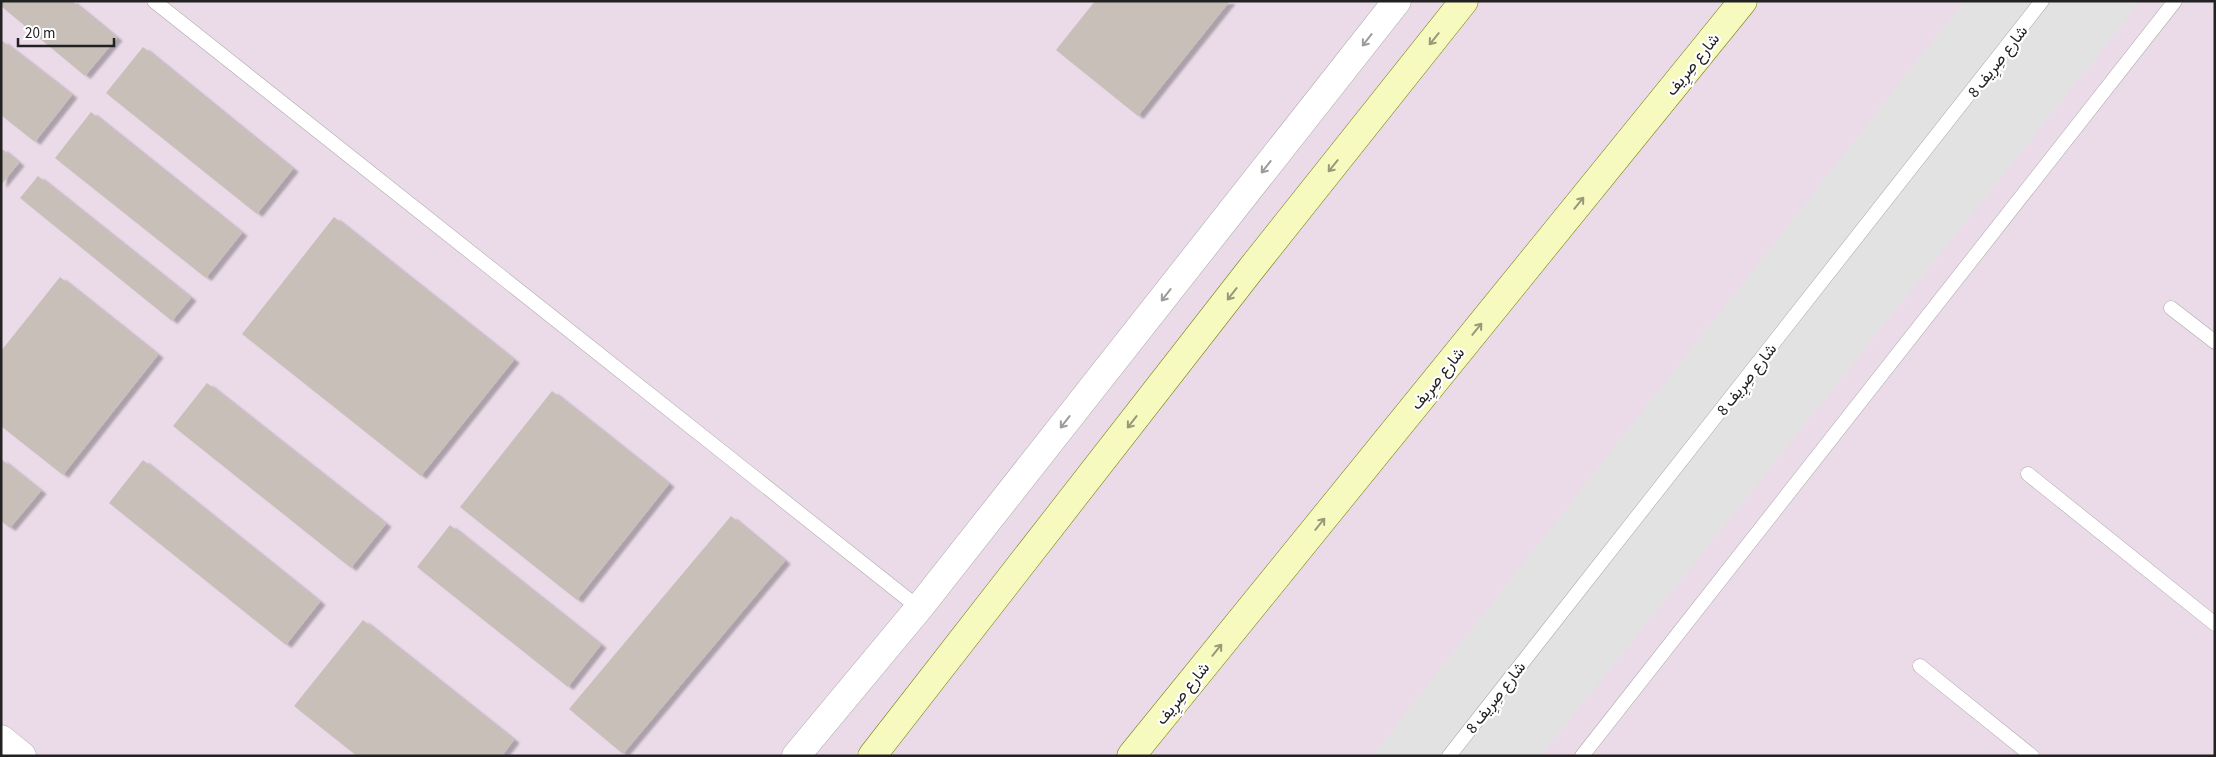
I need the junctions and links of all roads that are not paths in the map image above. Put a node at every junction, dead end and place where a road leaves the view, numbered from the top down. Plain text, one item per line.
1 (154, 1) edge
2 (1397, 1) edge
3 (1464, 1) edge
4 (1743, 1) edge
5 (2042, 1) edge
6 (2175, 1) edge
7 (2171, 308) dead end
8 (2215, 342) edge
9 (2028, 474) dead end
10 (919, 608) junction
11 (2215, 624) edge
12 (1920, 666) dead end
13 (1, 739) edge
14 (22, 756) edge
15 (796, 756) edge
16 (872, 756) edge
17 (1132, 756) edge
18 (1448, 756) edge
19 (1582, 756) edge
20 (2032, 756) edge

1 - 10 lane
2 -> 10 street
3 -> 16 main road
17 -> 4 main road, شارع صِرِيف
5 - 18 lane, شارع صِرِيف 8
6 - 19 lane
7 - 8 lane
9 - 11 lane
10 - 15 street
12 - 20 lane
13 - 14 street

